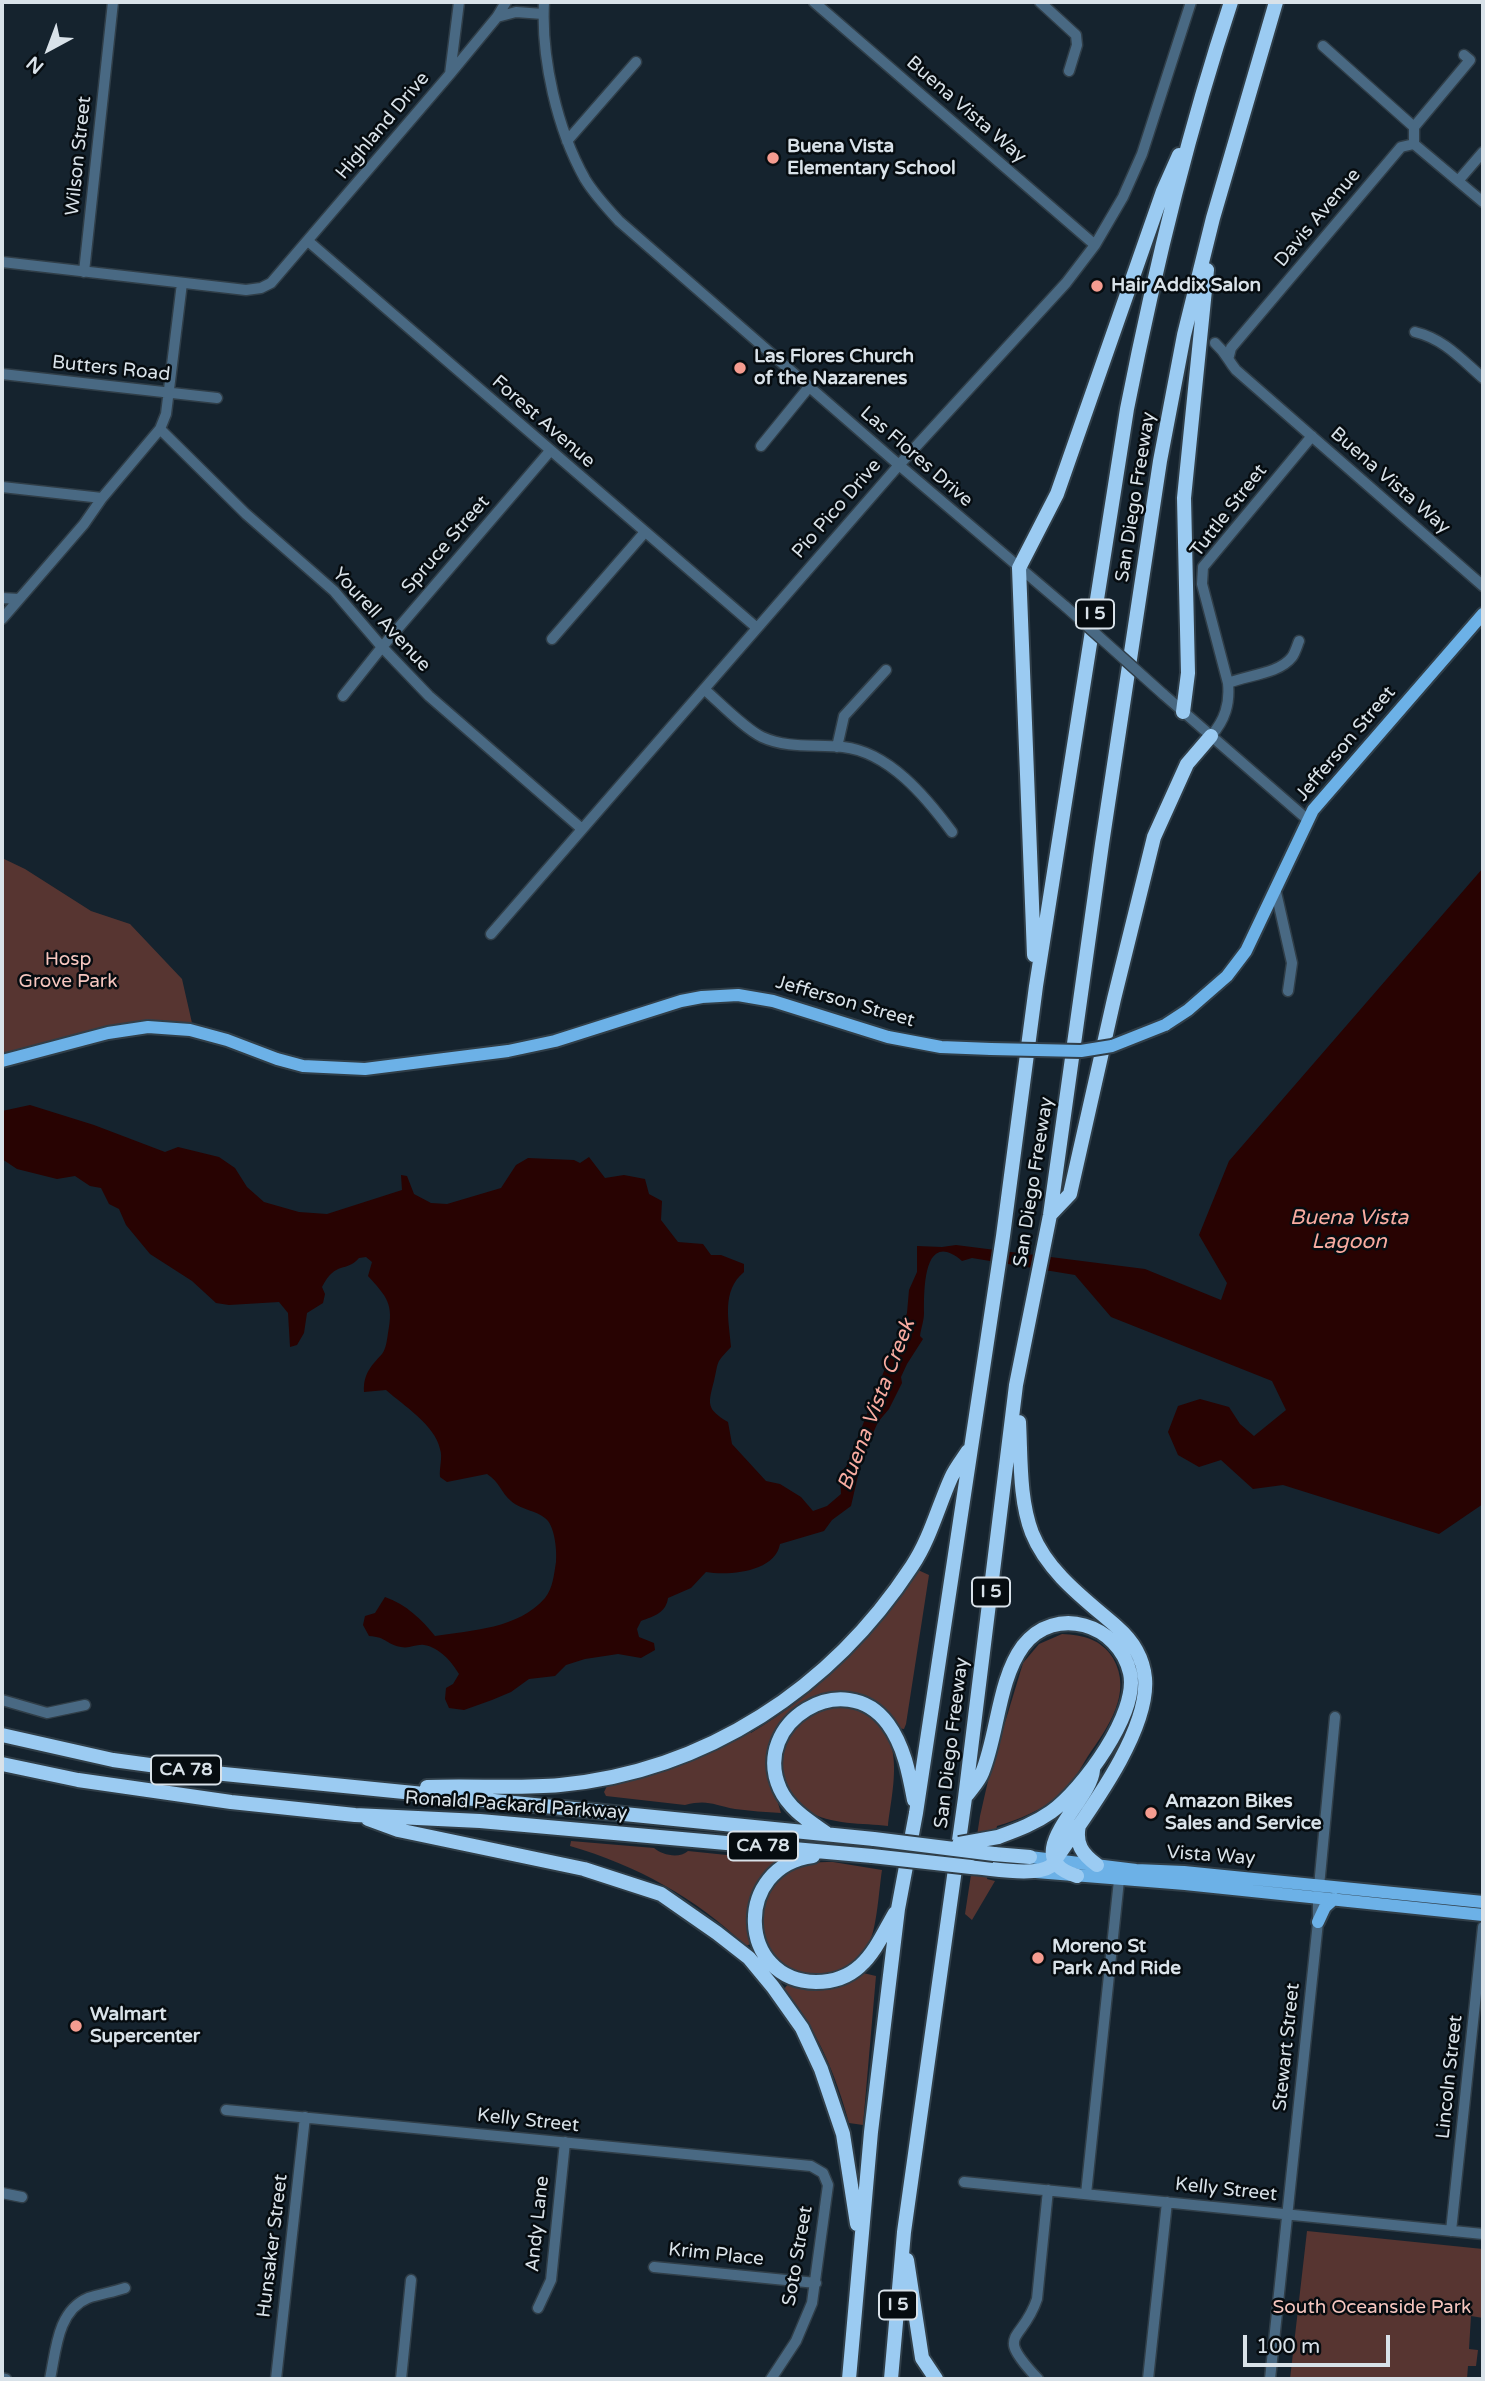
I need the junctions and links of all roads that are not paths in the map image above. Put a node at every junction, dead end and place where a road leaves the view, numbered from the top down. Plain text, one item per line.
1 (113, 2) edge
2 (459, 2) edge
3 (506, 2) edge
4 (544, 2) edge
5 (814, 2) edge
6 (1040, 2) edge
7 (1191, 2) edge
8 (1231, 2) edge
9 (1276, 2) edge
10 (543, 14) junction
11 (497, 17) junction
12 (1323, 46) dead end
13 (1464, 55) dead end
14 (636, 62) dead end
15 (1069, 71) dead end
16 (450, 74) junction
17 (1195, 119) junction
18 (1414, 127) junction
19 (567, 141) junction
20 (1414, 144) junction
21 (1483, 152) edge
22 (1458, 181) junction
23 (1483, 202) edge
24 (1213, 218) junction
25 (308, 241) junction
26 (1095, 245) junction
27 (2, 262) edge
28 (84, 272) junction
29 (182, 283) junction
30 (1415, 332) dead end
31 (1215, 343) dead end
32 (1229, 356) junction
33 (2, 374) edge
34 (1483, 378) edge
35 (809, 387) junction
36 (168, 393) junction
37 (217, 398) dead end
38 (160, 429) junction
39 (1312, 436) junction
40 (761, 446) dead end
41 (550, 451) junction
42 (899, 465) junction
43 (2, 487) edge
44 (102, 498) junction
45 (645, 532) junction
46 (1019, 568) junction
47 (1483, 586) edge
48 (2, 598) edge
49 (19, 599) junction
50 (1483, 614) edge
51 (2, 619) edge
52 (757, 628) junction
53 (552, 639) dead end
54 (1299, 641) dead end
55 (382, 647) junction
56 (886, 670) dead end
57 (1228, 683) junction
58 (704, 689) junction
59 (343, 696) dead end
60 (1183, 712) junction
61 (1211, 736) junction
62 (837, 747) junction
63 (1308, 820) junction
64 (582, 829) junction
65 (952, 832) dead end
66 (1276, 891) junction
67 (491, 934) dead end
68 (1036, 986) junction
69 (1288, 991) dead end
70 (2, 1061) edge
71 (1050, 1215) junction
72 (1016, 1385) junction
73 (971, 1447) junction
74 (2, 1700) edge
75 (85, 1705) dead end
76 (1335, 1717) dead end
77 (2, 1735) edge
78 (2, 1764) edge
79 (1093, 1765) junction
80 (372, 1789) junction
81 (965, 1798) junction
82 (916, 1813) junction
83 (355, 1815) junction
84 (1080, 1822) junction
85 (827, 1834) junction
86 (936, 1846) junction
87 (837, 1853) junction
88 (1055, 1860) junction
89 (993, 1861) junction
90 (1030, 1864) junction
91 (1097, 1865) junction
92 (1077, 1876) junction
93 (1184, 1878) junction
94 (1119, 1880) junction
95 (1319, 1891) junction
96 (1334, 1899) junction
97 (1483, 1902) edge
98 (898, 1909) junction
99 (1483, 1915) edge
100 (1318, 1922) junction
101 (1483, 1927) edge
102 (226, 2110) dead end
103 (305, 2118) junction
104 (565, 2142) junction
105 (823, 2173) joint
106 (964, 2182) dead end
107 (1048, 2190) junction
108 (2, 2193) edge
109 (1086, 2194) junction
110 (22, 2197) dead end
111 (1167, 2202) junction
112 (1287, 2214) junction
113 (1451, 2231) junction
114 (904, 2232) junction
115 (1483, 2234) edge
116 (860, 2249) junction
117 (654, 2267) dead end
118 (411, 2280) dead end
119 (816, 2283) junction
120 (125, 2288) dead end
121 (538, 2308) dead end
122 (50, 2379) edge
123 (276, 2379) edge
124 (401, 2379) edge
125 (771, 2379) edge
126 (849, 2379) edge
127 (891, 2379) edge
128 (936, 2379) edge
129 (1038, 2379) edge
130 (1148, 2379) edge
131 (1270, 2379) edge

1 - 28 street, Wilson Street
2 - 16 street
3 - 11 street, Highland Drive
4 - 10 street, Las Flores Drive
5 - 26 street, Buena Vista Way
6 - 15 street
7 - 26 street, Pio Pico Drive
8 - 17 highway, San Diego Freeway / I 5
9 - 24 highway, San Diego Freeway / I 5
10 - 11 street
10 - 19 street, Las Flores Drive
11 - 16 street, Highland Drive
12 - 18 street
13 - 18 street
14 - 19 street
16 - 25 street, Highland Drive
17 - 46 highway
17 - 68 highway, San Diego Freeway / I 5
18 - 20 street
19 - 35 street, Las Flores Drive
20 - 22 street
20 - 32 street, Davis Avenue
21 - 22 street
22 - 23 street
24 - 60 highway
24 - 71 highway, San Diego Freeway / I 5
25 - 29 street, Highland Drive
25 - 41 street, Forest Avenue
26 - 42 street, Pio Pico Drive
27 - 28 street
28 - 29 street
29 - 36 street
30 - 34 street
31 - 32 street, Buena Vista Way
32 - 39 street, Buena Vista Way
33 - 36 street, Butters Road
35 - 40 street
35 - 42 street, Las Flores Drive
36 - 37 street, Butters Road
36 - 38 street
38 - 44 street
38 - 55 street, Yourell Avenue
39 - 47 street, Buena Vista Way
39 - 57 street, Tuttle Street
41 - 45 street, Forest Avenue
41 - 55 street, Spruce Street
42 - 46 street, Las Flores Drive
42 - 52 street, Pio Pico Drive
43 - 44 street
44 - 49 street
45 - 52 street, Forest Avenue
45 - 53 street
46 - 60 street, Las Flores Drive, bridge
46 - 68 highway
48 - 49 street
49 - 51 street
50 - 63 main road, Jefferson Street
52 - 58 street, Pio Pico Drive
54 - 57 street
55 - 59 street, Spruce Street
55 - 64 street, Yourell Avenue
56 - 62 street
57 - 61 street, Tuttle Street
58 - 62 street
58 - 64 street, Pio Pico Drive
60 - 61 street, Las Flores Drive
61 - 63 street, Las Flores Drive
61 - 71 highway
62 - 65 street
63 - 66 main road, Jefferson Street
64 - 67 street, Pio Pico Drive
66 - 69 street
66 - 70 main road, Jefferson Street, bridge
68 - 73 highway, San Diego Freeway / I 5
71 - 72 highway, San Diego Freeway / I 5
72 - 81 highway, San Diego Freeway / I 5
72 - 84 highway
73 - 80 highway
73 - 82 highway, San Diego Freeway / I 5
74 - 75 street
76 - 95 street, Stewart Street
77 - 80 highway, Ronald Packard Parkway / CA 78
78 - 83 highway, Ronald Packard Parkway / CA 78
79 - 81 highway
79 - 86 highway, bridge
79 - 88 highway
80 - 85 highway, Ronald Packard Parkway / CA 78
81 - 114 highway, San Diego Freeway / I 5
82 - 85 highway
82 - 98 highway, San Diego Freeway / I 5
83 - 87 highway, Ronald Packard Parkway / CA 78
83 - 116 highway
84 - 88 highway
84 - 91 highway
85 - 86 highway, Ronald Packard Parkway / CA 78, bridge
86 - 89 highway, Vista Way, bridge
87 - 89 highway, Ronald Packard Parkway / CA 78, bridge
87 - 98 highway
88 - 90 highway
88 - 91 main road, Vista Way
88 - 92 highway
89 - 90 highway, Vista Way
90 - 92 main road, Vista Way
91 - 93 main road, Vista Way
92 - 94 main road, Vista Way
93 - 94 main road, Vista Way
93 - 95 main road, Vista Way
94 - 109 street
95 - 96 main road, Vista Way
95 - 97 main road, Vista Way
95 - 100 street, Stewart Street
96 - 99 main road, Vista Way
96 - 100 main road
98 - 116 highway, San Diego Freeway / I 5
100 - 112 street, Stewart Street
101 - 113 street, Lincoln Street
102 - 103 street, Kelly Street
103 - 104 street, Kelly Street
103 - 123 street, Hunsaker Street
104 - 105 street, Kelly Street
104 - 121 street, Andy Lane
105 - 119 street, Soto Street
106 - 107 street, Kelly Street
107 - 109 street, Kelly Street
107 - 129 street
108 - 110 street
109 - 111 street, Kelly Street
111 - 112 street, Kelly Street
111 - 130 street
112 - 113 street, Kelly Street
112 - 131 street, Stewart Street
113 - 115 street, Kelly Street
114 - 127 highway, San Diego Freeway / I 5
114 - 128 highway
116 - 126 highway, San Diego Freeway / I 5
117 - 119 street, Krim Place
118 - 124 street
119 - 125 street, Soto Street
120 - 122 street

